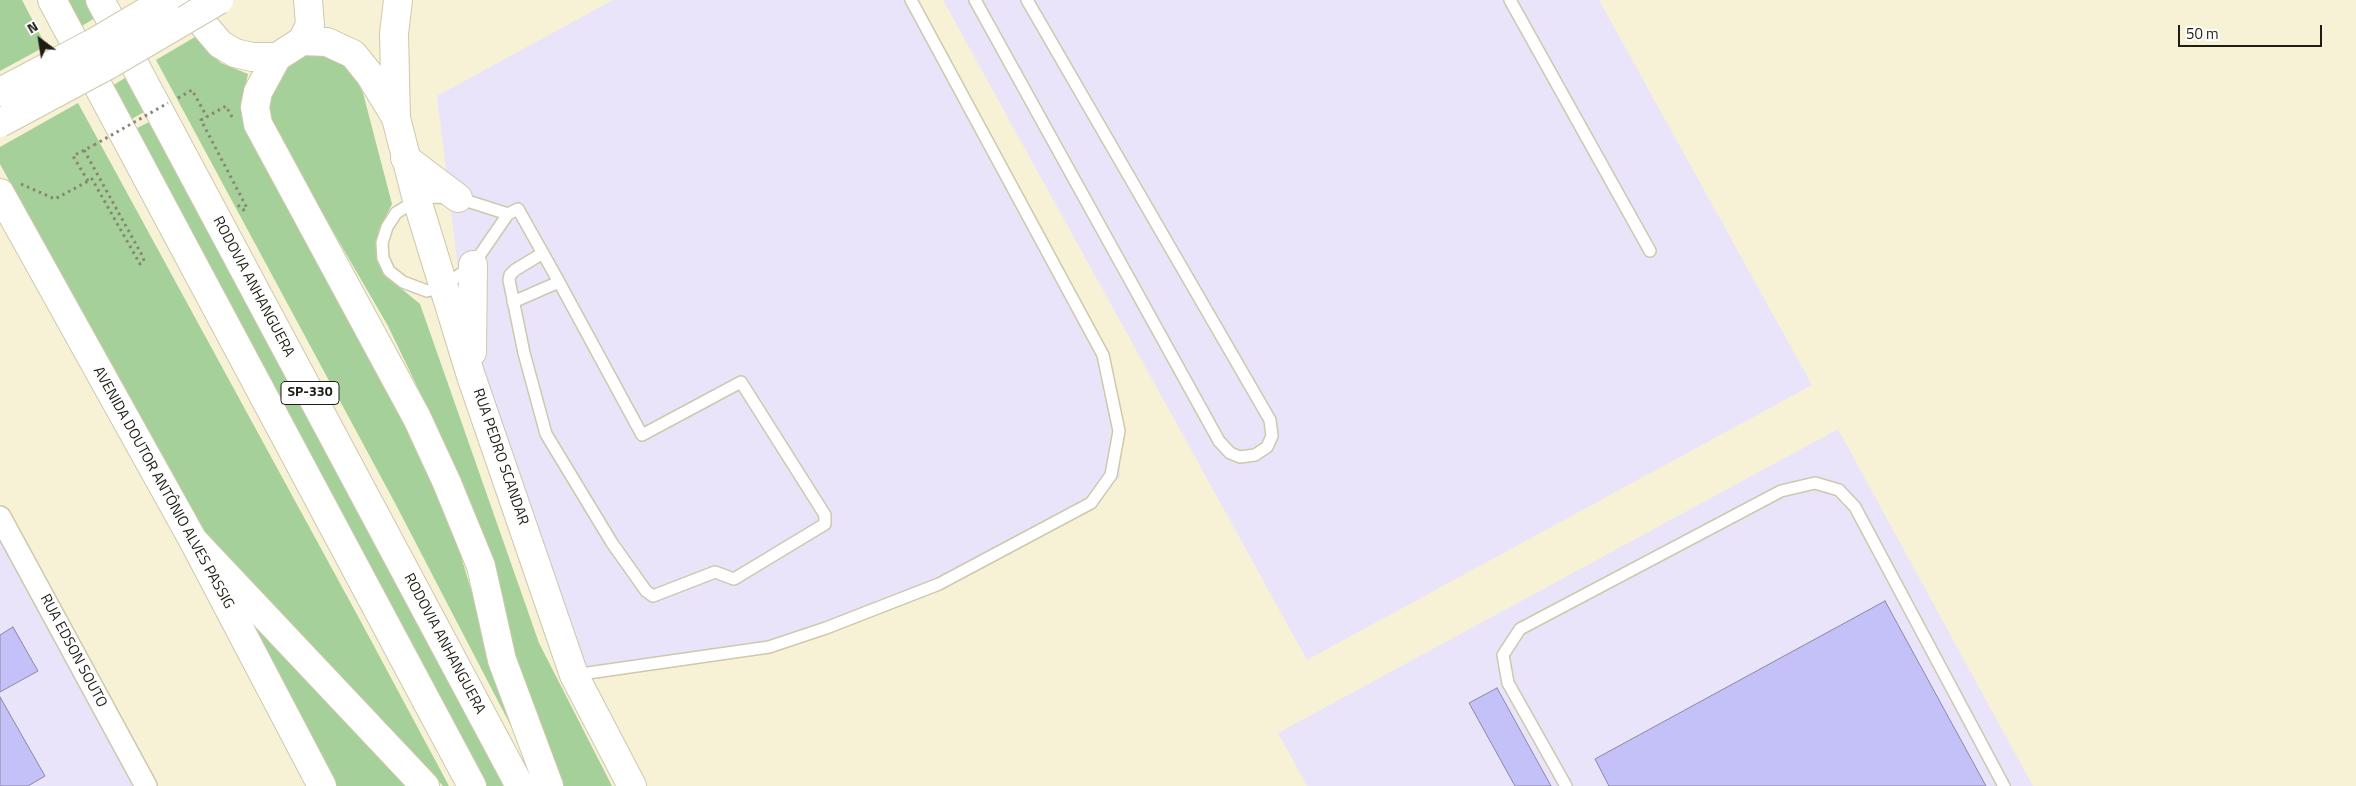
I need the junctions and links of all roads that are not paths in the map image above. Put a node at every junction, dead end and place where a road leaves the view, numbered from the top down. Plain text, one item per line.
1 (52, 0) edge
2 (100, 0) edge
3 (166, 0) edge
4 (188, 0) edge
5 (219, 0) edge
6 (328, 0) edge
7 (398, 0) edge
8 (912, 0) edge
9 (975, 0) edge
10 (1027, 0) edge
11 (1510, 0) edge
12 (307, 22) edge
13 (277, 57) junction
14 (0, 92) edge
15 (396, 118) junction
16 (0, 123) edge
17 (405, 158) junction
18 (11, 188) edge
19 (458, 198) junction
20 (417, 200) junction
21 (508, 214) junction
22 (0, 225) edge
23 (32, 248) junction
24 (1650, 251) dead end
25 (543, 253) junction
26 (473, 265) junction
27 (559, 282) junction
28 (443, 287) junction
29 (513, 302) junction
30 (471, 376) junction
31 (0, 517) edge
32 (193, 540) junction
33 (574, 675) junction
34 (146, 786) edge
35 (322, 786) edge
36 (425, 786) edge
37 (472, 786) edge
38 (520, 786) edge
39 (549, 786) edge
40 (632, 786) edge
41 (1566, 786) edge
42 (2004, 786) edge

1 - 37 main road, SP-330
2 - 38 main road, RODOVIA ANHANGUERA / SP-330
3 - 14 main road, bridge
4 - 13 main road
5 - 16 main road, bridge
6 - 12 main road
7 - 15 main road, RUA PEDRO SCANDAR
8 - 33 lane
9 - 10 lane
11 - 24 lane
12 - 13 main road
12 - 15 main road, RUA PEDRO SCANDAR
13 - 39 main road
15 - 17 main road, RUA PEDRO SCANDAR
17 - 19 main road
17 - 20 main road, RUA PEDRO SCANDAR
18 - 23 main road, AVENIDA DOUTOR ANTÔNIO ALVES PASSIG
19 - 20 lane
19 - 21 lane
20 - 28 main road, RUA PEDRO SCANDAR
20 - 28 lane
21 - 25 lane
21 - 26 lane
22 - 23 street
23 - 32 main road, AVENIDA DOUTOR ANTÔNIO ALVES PASSIG
25 - 27 lane
25 - 29 lane
26 - 28 lane
26 - 30 main road
27 - 29 lane
27 - 29 lane
28 - 30 main road, RUA PEDRO SCANDAR
30 - 33 main road, RUA PEDRO SCANDAR
31 - 34 street, RUA EDSON SOUTO
32 - 35 main road, AVENIDA DOUTOR ANTÔNIO ALVES PASSIG
32 - 36 main road
33 - 40 main road, RUA PEDRO SCANDAR
41 - 42 lane

